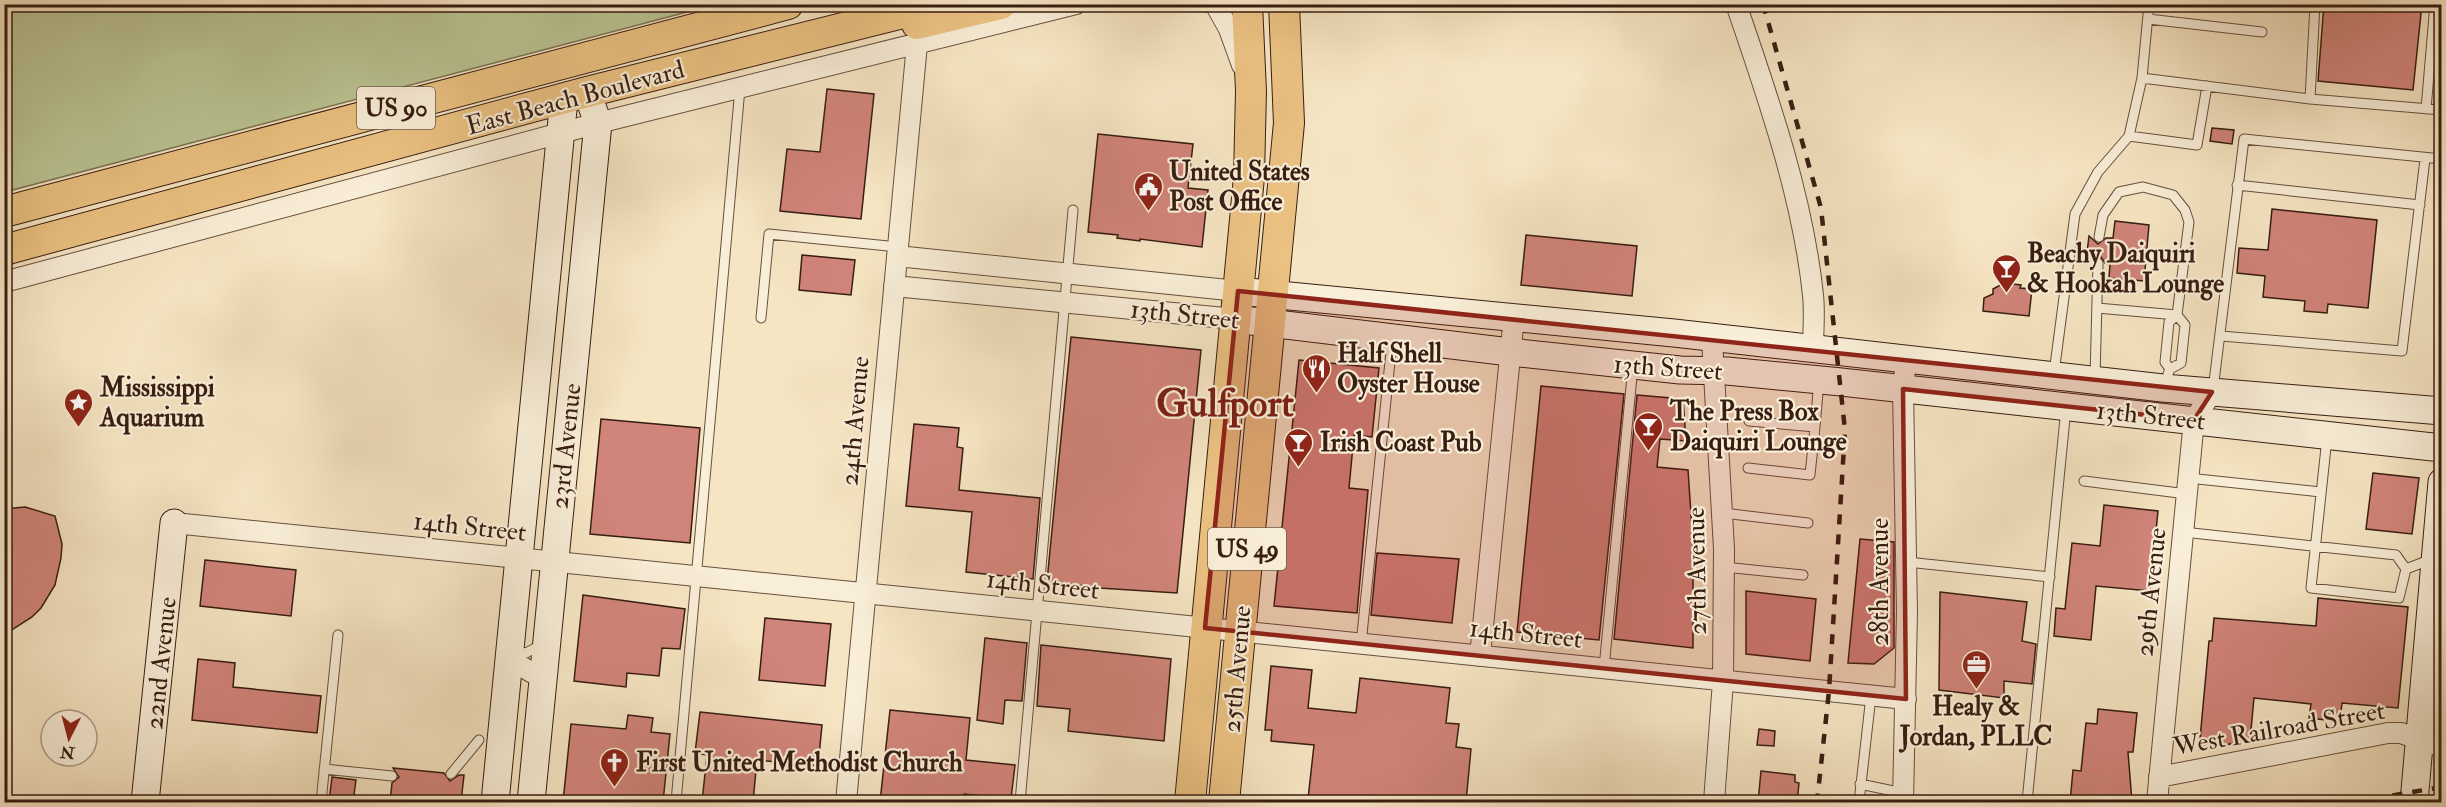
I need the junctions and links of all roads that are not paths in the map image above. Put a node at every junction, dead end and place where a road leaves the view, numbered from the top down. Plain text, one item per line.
1 (788, 4) edge
2 (939, 4) edge
3 (1001, 4) edge
4 (1076, 4) edge
5 (1215, 4) edge
6 (1284, 4) edge
7 (1300, 4) edge
8 (1736, 4) edge
9 (2149, 4) edge
10 (2315, 4) edge
11 (2434, 4) edge
12 (1244, 9) edge
13 (2148, 19) junction
14 (2262, 32) dead end
15 (917, 44) junction
16 (767, 47) junction
17 (1287, 69) junction
18 (2142, 78) junction
19 (2207, 86) junction
20 (740, 88) junction
21 (1251, 91) junction
22 (575, 95) junction
23 (2310, 99) junction
24 (2426, 109) junction
25 (2442, 110) edge
26 (598, 123) junction
27 (560, 133) junction
28 (2129, 136) junction
29 (2425, 159) junction
30 (2442, 159) edge
31 (2237, 185) junction
32 (2420, 205) junction
33 (1073, 210) dead end
34 (4, 213) edge
35 (2099, 237) dead end
36 (4, 250) edge
37 (897, 251) junction
38 (2098, 262) dead end
39 (1068, 273) junction
40 (4, 282) edge
41 (894, 286) junction
42 (1065, 303) junction
43 (1236, 305) junction
44 (2097, 308) junction
45 (1271, 309) junction
46 (2177, 315) junction
47 (1514, 317) junction
48 (761, 318) dead end
49 (2221, 336) junction
50 (1392, 339) junction
51 (1712, 339) junction
52 (1813, 350) junction
53 (1510, 352) junction
54 (1906, 360) junction
55 (1633, 365) junction
56 (1713, 371) junction
57 (2053, 376) junction
58 (2167, 378) junction
59 (1819, 380) junction
60 (2095, 380) junction
61 (1903, 389) junction
62 (2212, 392) junction
63 (2067, 406) junction
64 (2442, 411) edge
65 (2194, 420) junction
66 (1749, 421) dead end
67 (1815, 427) junction
68 (2327, 435) junction
69 (2442, 448) edge
70 (1748, 468) dead end
71 (2084, 481) dead end
72 (2442, 482) edge
73 (2188, 486) junction
74 (2321, 492) junction
75 (1723, 513) junction
76 (1808, 523) dead end
77 (174, 524) joint
78 (2183, 532) junction
79 (2315, 546) junction
80 (518, 558) junction
81 (2434, 558) junction
82 (554, 562) junction
83 (1907, 562) junction
84 (1724, 567) junction
85 (2406, 569) junction
86 (1803, 575) dead end
87 (698, 576) junction
88 (2050, 577) junction
89 (865, 593) junction
90 (1038, 611) junction
91 (1205, 628) junction
92 (1239, 631) junction
93 (338, 635) dead end
94 (546, 642) junction
95 (1361, 644) junction
96 (509, 655) junction
97 (1480, 656) junction
98 (1604, 668) junction
99 (543, 679) junction
100 (1723, 681) junction
101 (1871, 696) junction
102 (1906, 699) junction
103 (479, 740) dead end
104 (2430, 743) edge
105 (324, 769) junction
106 (451, 774) dead end
107 (392, 776) dead end
108 (2159, 777) junction
109 (1860, 784) junction
110 (1903, 798) edge
111 (146, 802) edge
112 (321, 802) edge
113 (495, 802) edge
114 (531, 802) edge
115 (676, 802) edge
116 (846, 802) edge
117 (1020, 802) edge
118 (1190, 802) edge
119 (1224, 802) edge
120 (1714, 802) edge
121 (1859, 802) edge
122 (2027, 802) edge
123 (2157, 802) edge
124 (2414, 802) edge

1 - 34 main road, East Beach Boulevard / US 90
2 - 16 main road, East Beach Boulevard / US 90
3 - 16 main road
4 - 15 street
5 - 21 street
6 - 17 main road, US 49
7 - 17 main road
8 - 52 street
9 - 13 lane
10 - 23 lane
11 - 24 lane
12 - 21 main road, US 49
13 - 14 lane
13 - 18 lane
15 - 20 street
15 - 37 street, 24th Avenue
16 - 22 main road, East Beach Boulevard / US 90
17 - 45 main road, 25th Avenue / US 49
18 - 19 lane
18 - 28 lane
19 - 23 lane
19 - 28 lane
20 - 26 street
20 - 87 lane
21 - 43 main road, 25th Avenue / US 49
22 - 26 street, 23rd Avenue
22 - 27 street, 23rd Avenue
22 - 36 main road, East Beach Boulevard / US 90
23 - 24 lane
24 - 25 lane
26 - 27 street
26 - 82 street, 23rd Avenue
27 - 40 street
27 - 80 street, 23rd Avenue
28 - 57 lane
29 - 30 lane
29 - 31 lane
29 - 32 lane
31 - 32 lane
31 - 49 lane
32 - 49 lane
33 - 39 lane
35 - 46 lane
37 - 39 street, 13th Street
37 - 41 street, 24th Avenue
37 - 48 lane
38 - 44 lane
39 - 42 lane
39 - 43 street, 13th Street
41 - 42 street, 13th Street
41 - 89 street, 24th Avenue
42 - 43 street, 13th Street
42 - 90 lane
43 - 45 street, 13th Street
43 - 91 main road, 25th Avenue / US 49
44 - 46 lane
44 - 60 lane
45 - 47 street, 13th Street
45 - 50 street, 13th Street
45 - 92 main road, 25th Avenue / US 49
46 - 58 lane
46 - 58 lane
47 - 51 street, 13th Street
47 - 53 street
49 - 62 lane
50 - 53 street, 13th Street
50 - 95 lane
51 - 52 street, 13th Street
51 - 56 street, 27th Avenue
52 - 54 street, 13th Street
53 - 55 street, 13th Street
53 - 97 street
54 - 57 street, 13th Street
54 - 61 street, 28th Avenue
55 - 56 street, 13th Street
55 - 98 lane
56 - 59 street, 13th Street
56 - 75 street, 27th Avenue
57 - 60 street, 13th Street
58 - 60 street, 13th Street
58 - 62 street, 13th Street
59 - 61 street, 13th Street
59 - 67 lane
61 - 63 street, 13th Street
61 - 83 street, 28th Avenue
62 - 64 street, 13th Street
62 - 65 street, 29th Avenue
63 - 65 street, 13th Street
63 - 88 lane
65 - 68 street, 13th Street
65 - 73 street, 29th Avenue
66 - 67 lane
67 - 70 lane
68 - 69 street, 13th Street
68 - 74 lane
71 - 73 lane
72 - 81 street
73 - 74 lane
73 - 78 street, 29th Avenue
74 - 79 lane
75 - 76 lane
75 - 84 street, 27th Avenue
77 - 80 street, 14th Street
77 - 111 street, 22nd Avenue
78 - 79 lane
78 - 108 street, 29th Avenue
79 - 85 lane
79 - 85 lane
80 - 82 street, 14th Street
80 - 96 street, 23rd Avenue
81 - 85 lane
81 - 104 street
82 - 87 street, 14th Street
82 - 94 street, 23rd Avenue
83 - 88 lane
83 - 102 street, 28th Avenue
84 - 86 lane
84 - 100 street, 27th Avenue
87 - 89 street, 14th Street
87 - 115 lane
88 - 122 lane
89 - 90 street, 14th Street
89 - 116 street, 24th Avenue
90 - 91 street, 14th Street
90 - 117 lane
91 - 92 street, 14th Street
91 - 118 main road, 25th Avenue / US 49
92 - 95 street, 14th Street
92 - 119 main road, 25th Avenue / US 49
93 - 105 lane
94 - 96 lane
94 - 99 street, 23rd Avenue
95 - 97 street, 14th Street
96 - 99 street
96 - 113 street, 23rd Avenue
97 - 98 street, 14th Street
98 - 100 street, 14th Street
99 - 114 street, 23rd Avenue
100 - 101 street, 14th Street
100 - 120 street, 27th Avenue
101 - 102 street, 14th Street
101 - 109 lane
102 - 110 street, 28th Avenue
103 - 106 lane
104 - 108 street, West Railroad Street
104 - 124 street
105 - 107 lane
105 - 112 lane
108 - 123 street, 29th Avenue
109 - 110 lane
109 - 121 lane

